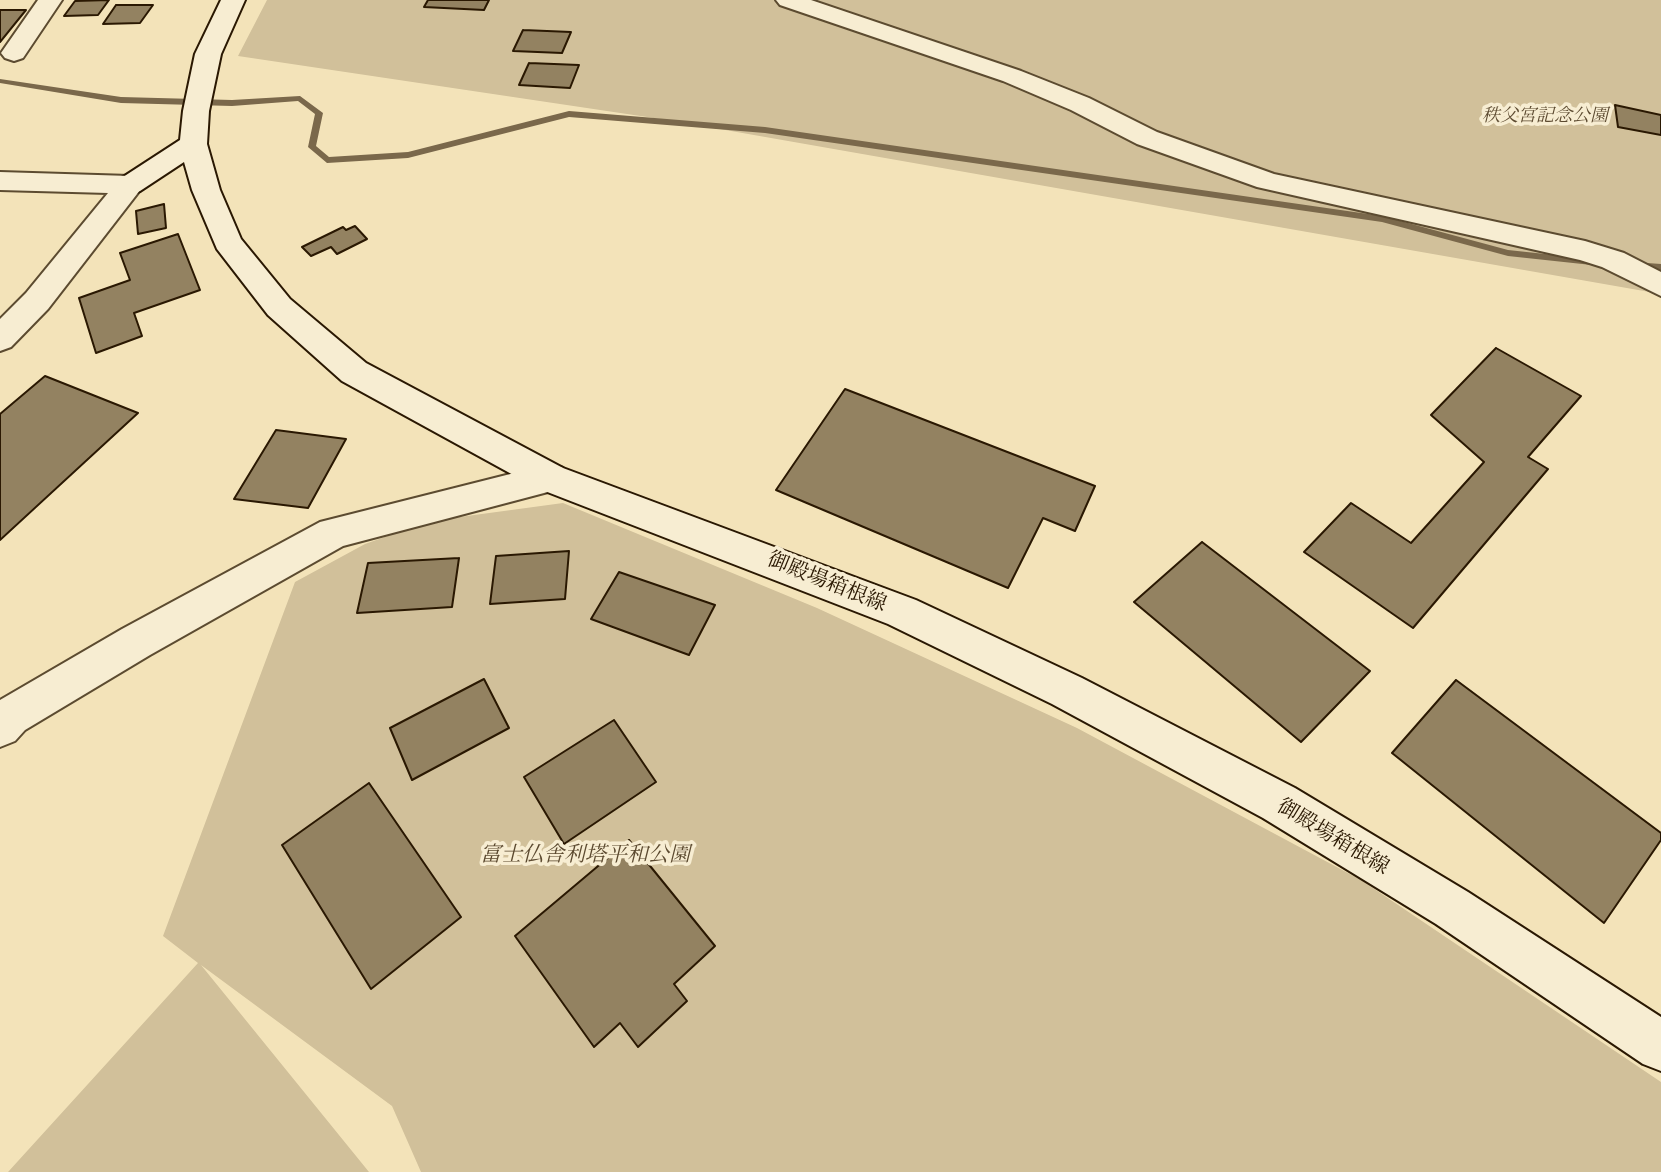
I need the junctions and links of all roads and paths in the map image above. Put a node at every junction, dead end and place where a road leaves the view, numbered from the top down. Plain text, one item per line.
1 (50, 0) edge
2 (233, 0) edge
3 (788, 0) edge
4 (13, 53) dead end
5 (194, 144) junction
6 (0, 181) edge
7 (130, 185) junction
8 (1661, 285) edge
9 (0, 339) edge
10 (550, 478) junction
11 (0, 727) edge
12 (1661, 1046) edge

1 - 4 street
2 - 5 street, 御殿場箱根線
3 - 8 street
5 - 7 street
5 - 10 street, 御殿場箱根線
6 - 7 street
7 - 9 street
10 - 11 street
10 - 12 street, 御殿場箱根線

